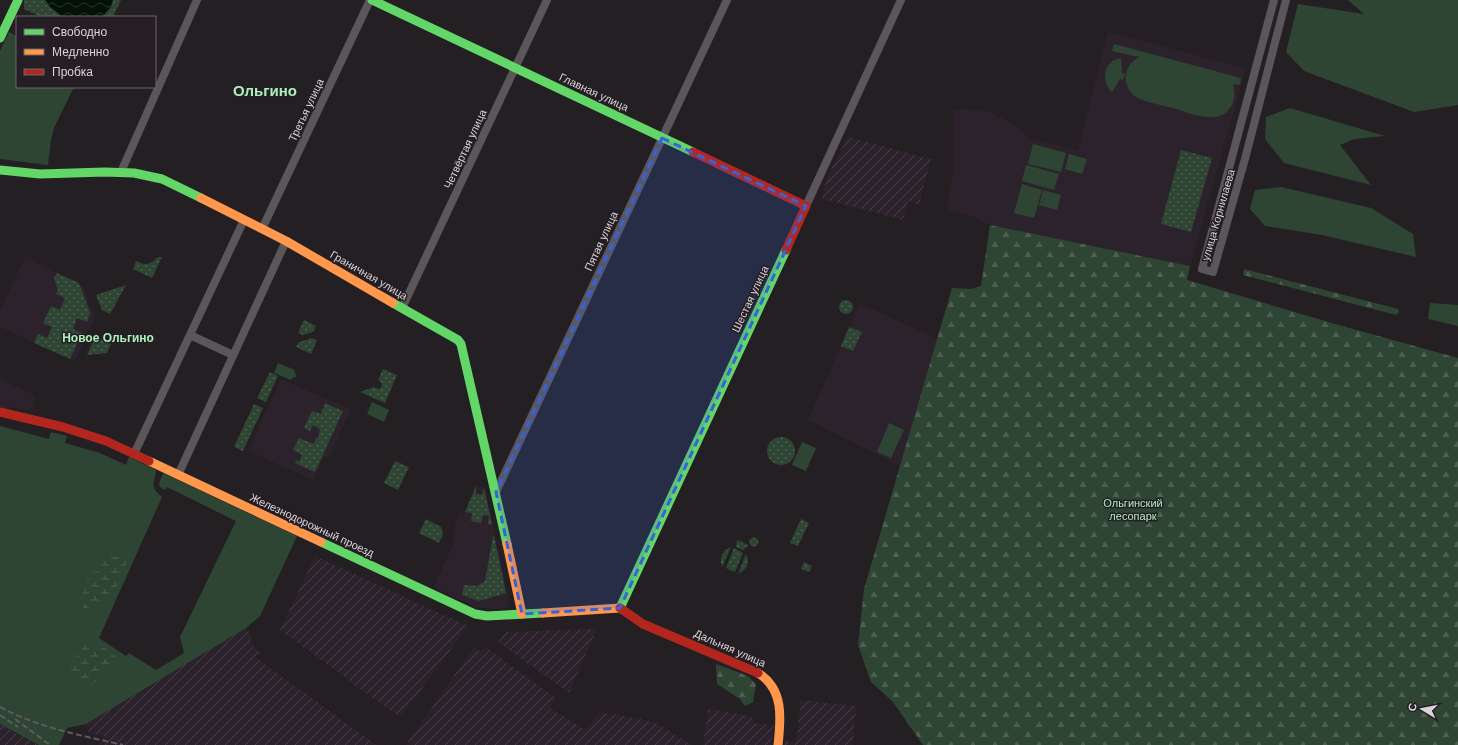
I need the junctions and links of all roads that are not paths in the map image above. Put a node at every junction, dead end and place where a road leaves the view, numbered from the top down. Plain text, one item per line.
1 (18, 0) edge
2 (197, 0) edge
3 (371, 0) edge
4 (546, 0) edge
5 (727, 0) edge
6 (901, 0) edge
7 (1274, 0) edge
8 (1286, 0) edge
9 (0, 38) edge
10 (515, 68) junction
11 (662, 138) junction
12 (0, 170) edge
13 (121, 172) junction
14 (806, 206) junction
15 (244, 220) junction
16 (262, 229) junction
17 (286, 241) junction
18 (402, 308) junction
19 (190, 336) junction
20 (233, 355) junction
21 (0, 412) edge
22 (134, 454) junction
23 (178, 474) junction
24 (496, 492) junction
25 (620, 608) junction
26 (522, 614) junction
27 (778, 745) edge

1 - 9 street
2 - 13 street
3 - 10 street, Главная улица
3 - 16 street, Третья улица
4 - 10 street, Четвёртая улица
5 - 11 street, Пятая улица
6 - 14 street, Шестая улица
7 - 8 street, улица Корнилаева
10 - 11 street, Главная улица
10 - 18 street, Четвёртая улица
11 - 14 street, Главная улица
11 - 24 street, Пятая улица
12 - 13 street, Граничная улица
13 - 15 street, Граничная улица
14 - 25 street, Шестая улица
15 - 16 street, Граничная улица
15 - 19 street
16 - 17 street, Граничная улица
17 - 18 street, Граничная улица
17 - 20 street
18 - 24 street, Граничная улица
19 - 20 street
19 - 22 street
20 - 23 street
21 - 22 street, Железнодорожный проезд
22 - 23 street, Железнодорожный проезд
23 - 26 street, Железнодорожный проезд
24 - 26 street, Граничная улица
25 - 26 street, Железнодорожный проезд
25 - 27 street, Дальняя улица

